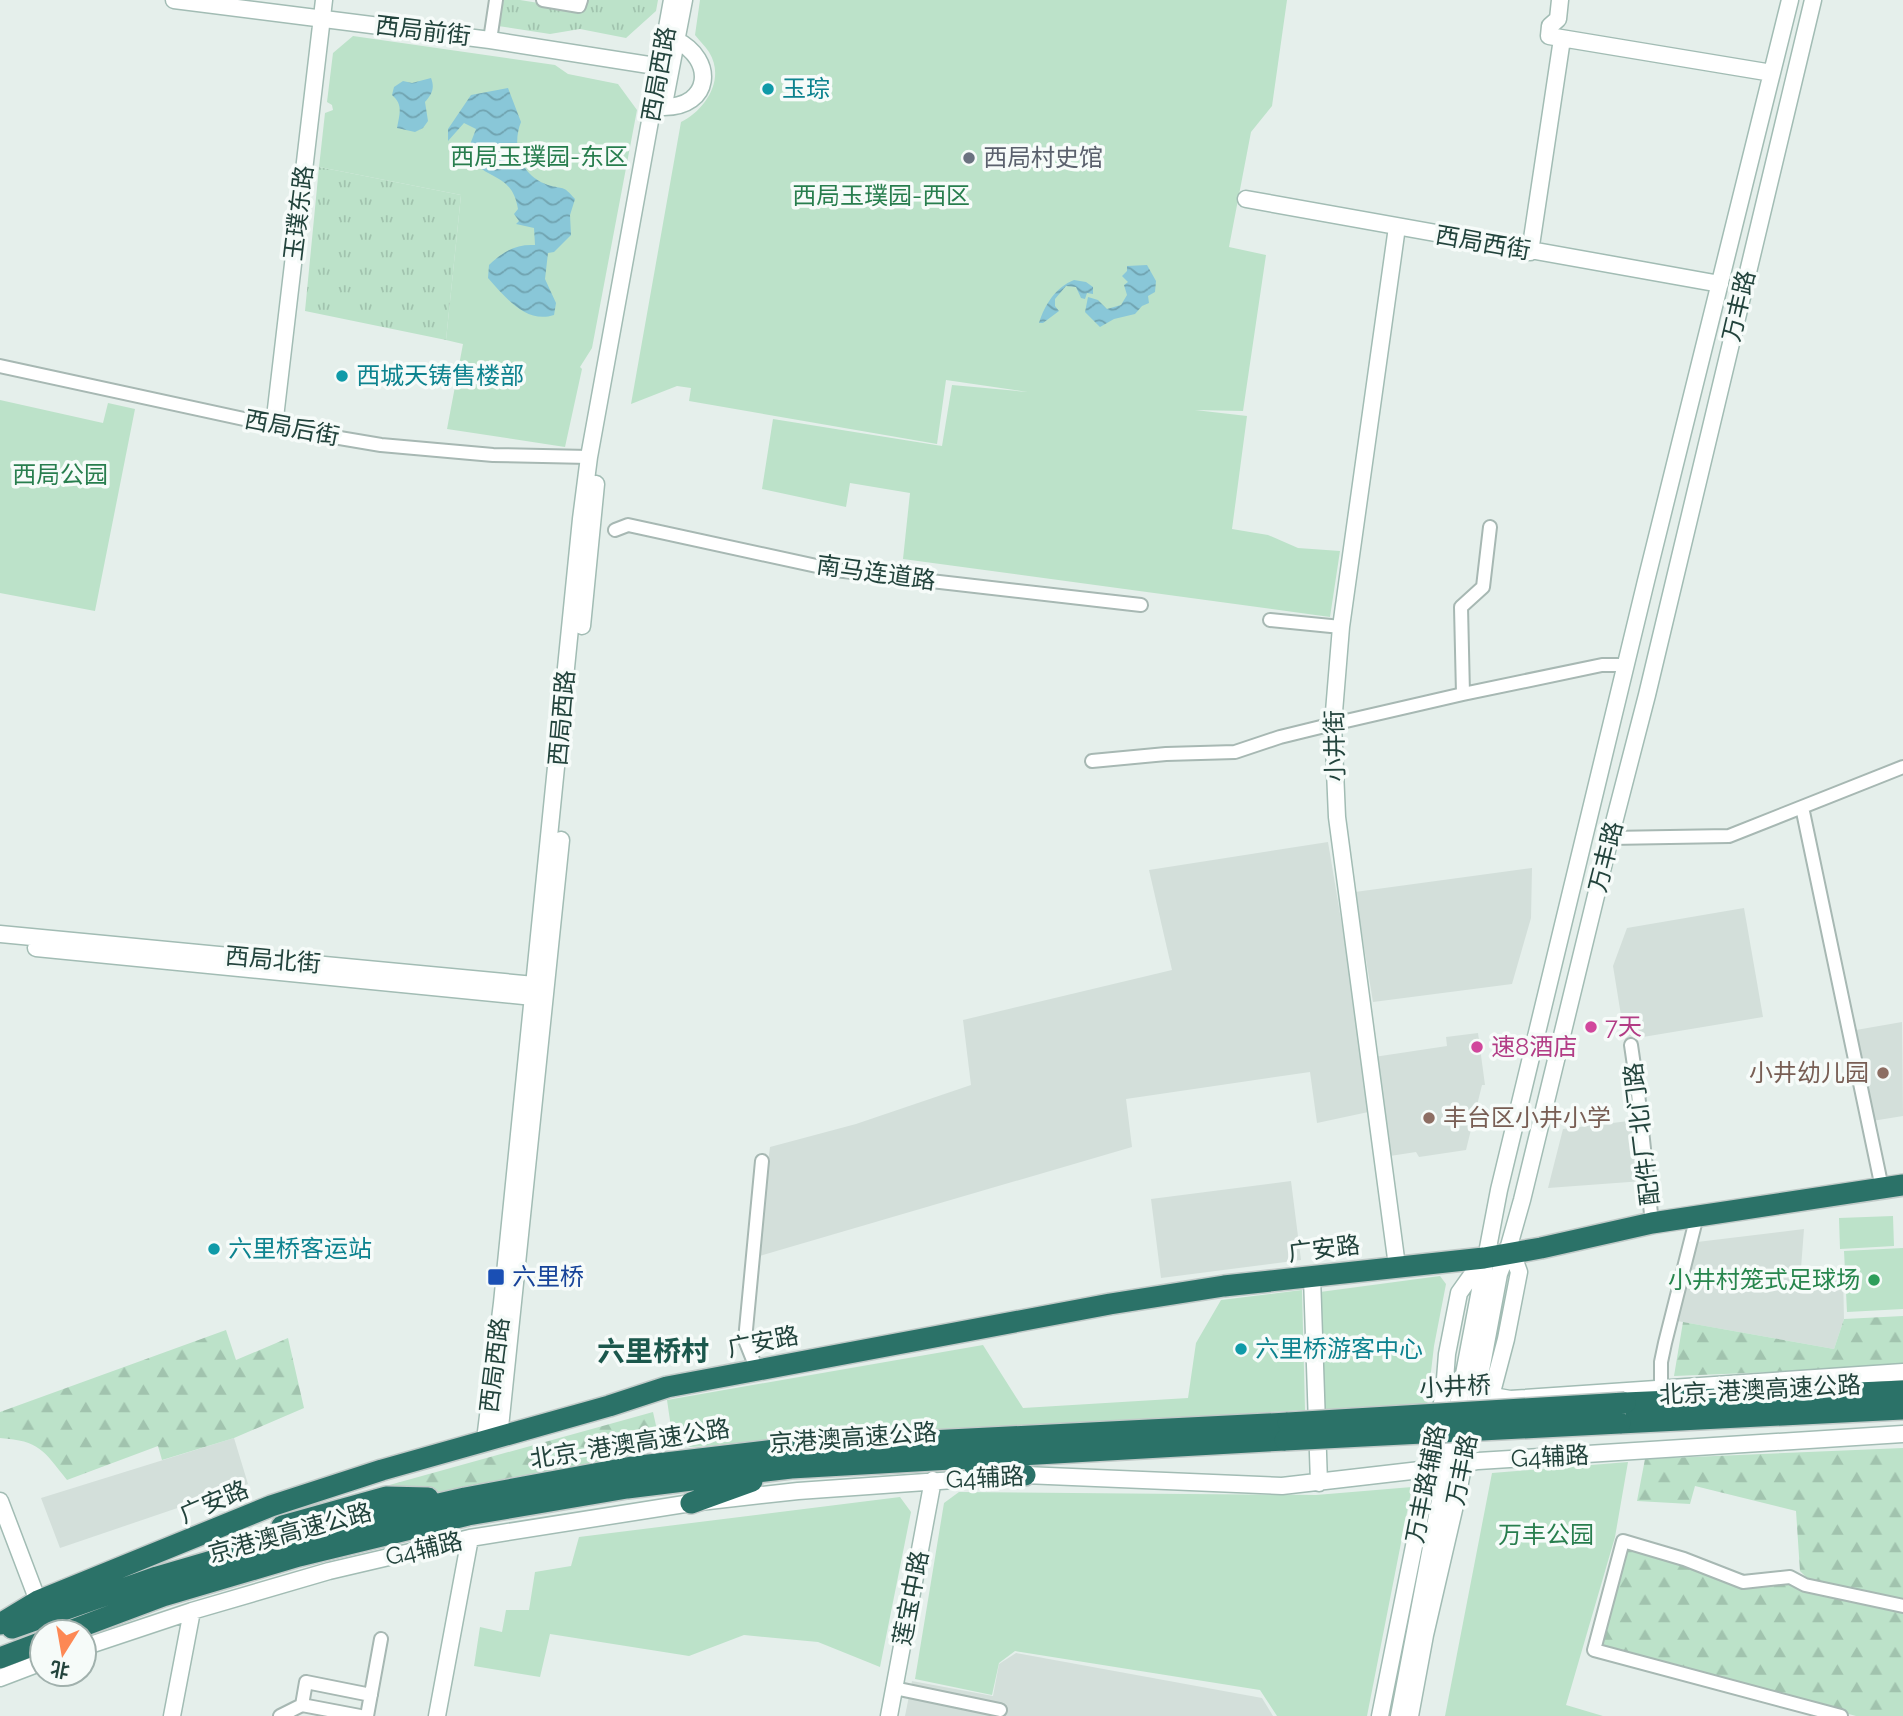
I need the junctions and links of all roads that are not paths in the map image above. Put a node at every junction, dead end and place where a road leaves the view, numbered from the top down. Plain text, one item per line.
1 (174, 0) edge
2 (324, 0) edge
3 (496, 0) edge
4 (543, 0) edge
5 (581, 0) edge
6 (672, 0) edge
7 (684, 0) edge
8 (1560, 0) edge
9 (1790, 0) edge
10 (1813, 0) edge
11 (322, 19) junction
12 (1562, 39) junction
13 (490, 40) junction
14 (676, 40) junction
15 (665, 67) junction
16 (1772, 74) junction
17 (664, 107) junction
18 (1246, 199) dead end
19 (1397, 227) junction
20 (1530, 252) junction
21 (1720, 284) junction
22 (0, 366) edge
23 (274, 426) junction
24 (589, 457) junction
25 (1490, 527) dead end
26 (615, 530) dead end
27 (1646, 581) junction
28 (1141, 605) dead end
29 (1270, 620) dead end
30 (1340, 627) junction
31 (1626, 665) junction
32 (1651, 680) junction
33 (1463, 694) junction
34 (1333, 723) junction
35 (1607, 746) junction
36 (1092, 761) dead end
37 (1903, 767) edge
38 (1802, 807) junction
39 (1610, 838) junction
40 (0, 934) edge
41 (0, 944) edge
42 (540, 992) junction
43 (1631, 1045) dead end
44 (762, 1161) dead end
45 (1893, 1186) edge
46 (1499, 1190) junction
47 (1522, 1199) junction
48 (1697, 1216) junction
49 (1652, 1223) junction
50 (1507, 1253) junction
51 (1484, 1258) junction
52 (1397, 1266) junction
53 (1312, 1277) junction
54 (757, 1370) junction
55 (1903, 1373) edge
56 (1661, 1389) junction
57 (1903, 1391) edge
58 (1480, 1399) junction
59 (1510, 1399) junction
60 (1903, 1409) edge
61 (1623, 1413) junction
62 (1286, 1432) junction
63 (1903, 1434) edge
64 (492, 1438) junction
65 (937, 1459) junction
66 (1514, 1459) junction
67 (1464, 1464) junction
68 (791, 1468) junction
69 (1438, 1468) junction
70 (1025, 1475) junction
71 (933, 1480) junction
72 (1319, 1483) junction
73 (465, 1498) junction
74 (0, 1501) edge
75 (691, 1503) junction
76 (470, 1538) junction
77 (139, 1562) junction
78 (38, 1601) junction
79 (1903, 1606) edge
80 (192, 1611) junction
81 (0, 1614) edge
82 (98, 1621) edge
83 (0, 1624) edge
84 (0, 1632) edge
85 (382, 1639) dead end
86 (98, 1642) edge
87 (28, 1647) edge
88 (0, 1658) edge
89 (28, 1667) edge
90 (0, 1678) edge
91 (894, 1688) junction
92 (371, 1695) junction
93 (302, 1705) junction
94 (1000, 1710) dead end
95 (172, 1716) edge
96 (280, 1716) edge
97 (360, 1716) edge
98 (367, 1716) edge
99 (437, 1716) edge
100 (889, 1716) edge
101 (1380, 1716) edge
102 (1399, 1716) edge
103 (1410, 1716) edge
104 (1841, 1716) edge

1 - 11 street, 西局前街
2 - 11 street, 玉璞东路
3 - 13 street
4 - 5 street
6 - 15 street, 西局西路
7 - 14 street, 西局西路
8 - 12 street
9 - 16 street, 万丰路
10 - 32 street, 万丰路
11 - 13 street, 西局前街
11 - 23 street, 玉璞东路
12 - 16 street
12 - 20 street
13 - 15 street, 西局前街
14 - 15 street, 西局西路
14 - 17 street
15 - 17 street, 西局西路
15 - 24 street, 西局西路
16 - 21 street, 万丰路
17 - 42 street, 西局西路
18 - 19 street, 西局西街
19 - 20 street, 西局西街
19 - 30 street, 小井街
20 - 21 street, 西局西街
21 - 27 street, 万丰路
22 - 23 street, 西局后街
23 - 24 street, 西局后街
24 - 42 street, 西局西路
25 - 33 street
26 - 28 street, 南马连道路
27 - 31 street, 万丰路
27 - 32 street
29 - 30 street
30 - 34 street, 小井街
31 - 33 street
31 - 35 street, 万丰路
32 - 39 street, 万丰路
33 - 34 street
34 - 36 street
34 - 52 street, 小井街
35 - 39 street
35 - 46 street, 万丰路
37 - 38 street
38 - 39 street
38 - 45 street
39 - 47 street, 万丰路
40 - 42 street, 西局北街
41 - 42 street, 西局北街
42 - 64 street, 西局西路
43 - 49 street, 配件厂北门路
44 - 54 street
45 - 48 highway
46 - 47 street
46 - 51 street, 万丰路
47 - 50 street, 万丰路
48 - 49 highway
48 - 56 street
49 - 50 highway
50 - 51 highway, 广安路
50 - 58 street, 万丰路
51 - 52 highway, 广安路
51 - 69 street, 万丰路
52 - 53 highway, 广安路
53 - 54 highway, 广安路
53 - 72 street
54 - 64 highway, 广安路
55 - 56 street
56 - 59 street
57 - 61 highway, 北京-港澳高速公路
58 - 59 street
58 - 67 street, 万丰路
59 - 66 street
60 - 61 highway, 北京-港澳高速公路
61 - 62 highway, 小井桥, bridge
62 - 65 highway, 京港澳高速公路
62 - 73 highway, 北京-港澳高速公路
63 - 66 street, G4辅路
64 - 77 highway, 广安路
65 - 68 highway, 京港澳高速公路
65 - 70 highway
66 - 67 street, G4辅路
67 - 69 street, G4辅路
67 - 103 street, 万丰路
68 - 75 highway
68 - 82 highway, 京港澳高速公路
69 - 72 street, G4辅路
69 - 101 street, 万丰路辅路
69 - 102 street, 万丰路
70 - 71 street, G4辅路
70 - 72 street, G4辅路
71 - 75 street, G4辅路
71 - 91 street, 莲宝中路
73 - 77 highway
73 - 84 highway, 北京-港澳高速公路
74 - 78 street
75 - 76 street, G4辅路
76 - 80 street, G4辅路
76 - 99 street
77 - 78 highway, 广安路
78 - 81 street
78 - 83 highway, 广安路
79 - 104 street
80 - 86 street, G4辅路
80 - 95 street
85 - 92 street
87 - 88 highway
89 - 90 street
91 - 94 street
91 - 100 street, 莲宝中路
92 - 93 street
92 - 98 street
93 - 96 street
93 - 97 street

